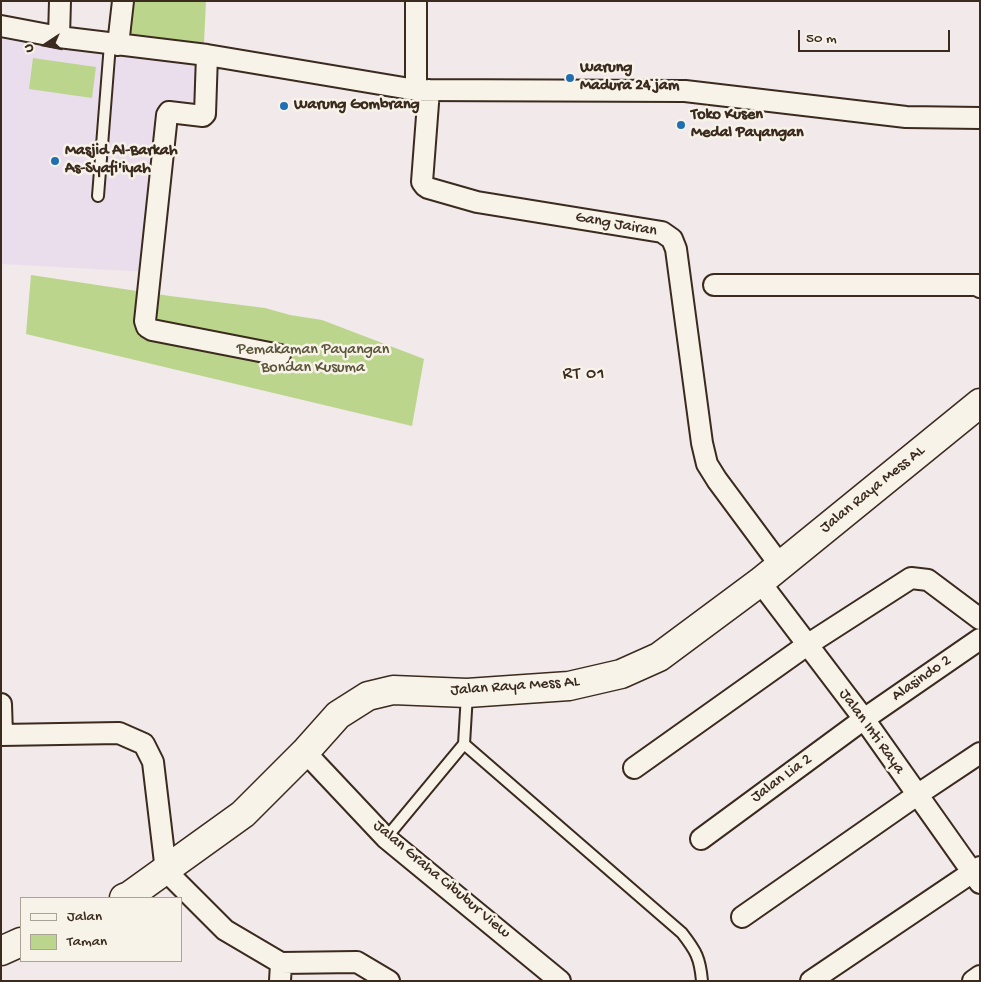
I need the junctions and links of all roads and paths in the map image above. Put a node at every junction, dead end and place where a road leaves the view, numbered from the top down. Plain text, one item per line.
1 (60, 1) edge
2 (123, 1) edge
3 (416, 1) edge
4 (1, 26) edge
5 (59, 37) junction
6 (114, 44) junction
7 (207, 56) junction
8 (422, 90) junction
9 (980, 118) edge
10 (98, 196) dead end
11 (714, 285) dead end
12 (980, 287) edge
13 (280, 355) dead end
14 (980, 404) edge
15 (770, 574) junction
16 (980, 619) edge
17 (980, 639) edge
18 (807, 645) junction
19 (467, 693) junction
20 (1, 704) edge
21 (864, 719) junction
22 (2, 735) edge
23 (464, 744) junction
24 (305, 752) junction
25 (980, 753) edge
26 (634, 768) dead end
27 (917, 795) junction
28 (386, 838) junction
29 (701, 839) dead end
30 (166, 871) junction
31 (977, 874) edge
32 (126, 897) edge
33 (742, 917) dead end
34 (20, 942) edge
35 (1, 951) edge
36 (281, 972) edge
37 (980, 976) edge
38 (389, 981) edge
39 (560, 981) edge
40 (702, 981) edge
41 (811, 981) edge
42 (973, 981) edge

1 - 5 street
2 - 6 street
3 - 8 street, Gang Jairan
4 - 5 street
5 - 6 street
6 - 7 street
6 - 10 lane
7 - 8 street
7 - 13 street
8 - 9 street
8 - 15 street, Gang Jairan
11 - 12 street
14 - 15 street, Jalan Raya Mess AL
15 - 18 street, Jalan Inti Raya
15 - 19 street, Jalan Raya Mess AL
16 - 18 street
17 - 21 street, Alasindo 2
18 - 21 street, Jalan Inti Raya
18 - 26 street
19 - 23 lane
19 - 24 street, Jalan Raya Mess AL
20 - 22 street
21 - 27 street, Jalan Inti Raya
21 - 29 street, Jalan Lia 2
22 - 30 street
23 - 28 lane
23 - 40 lane
24 - 28 street, Jalan Graha Cibubur View
24 - 30 street, Jalan Raya Mess AL
25 - 27 street
27 - 31 street, Jalan Inti Raya
27 - 33 street
28 - 39 street, Jalan Graha Cibubur View
30 - 32 street, Jalan Raya Mess AL
30 - 36 street
31 - 41 street
34 - 35 street
36 - 38 street
37 - 42 street

